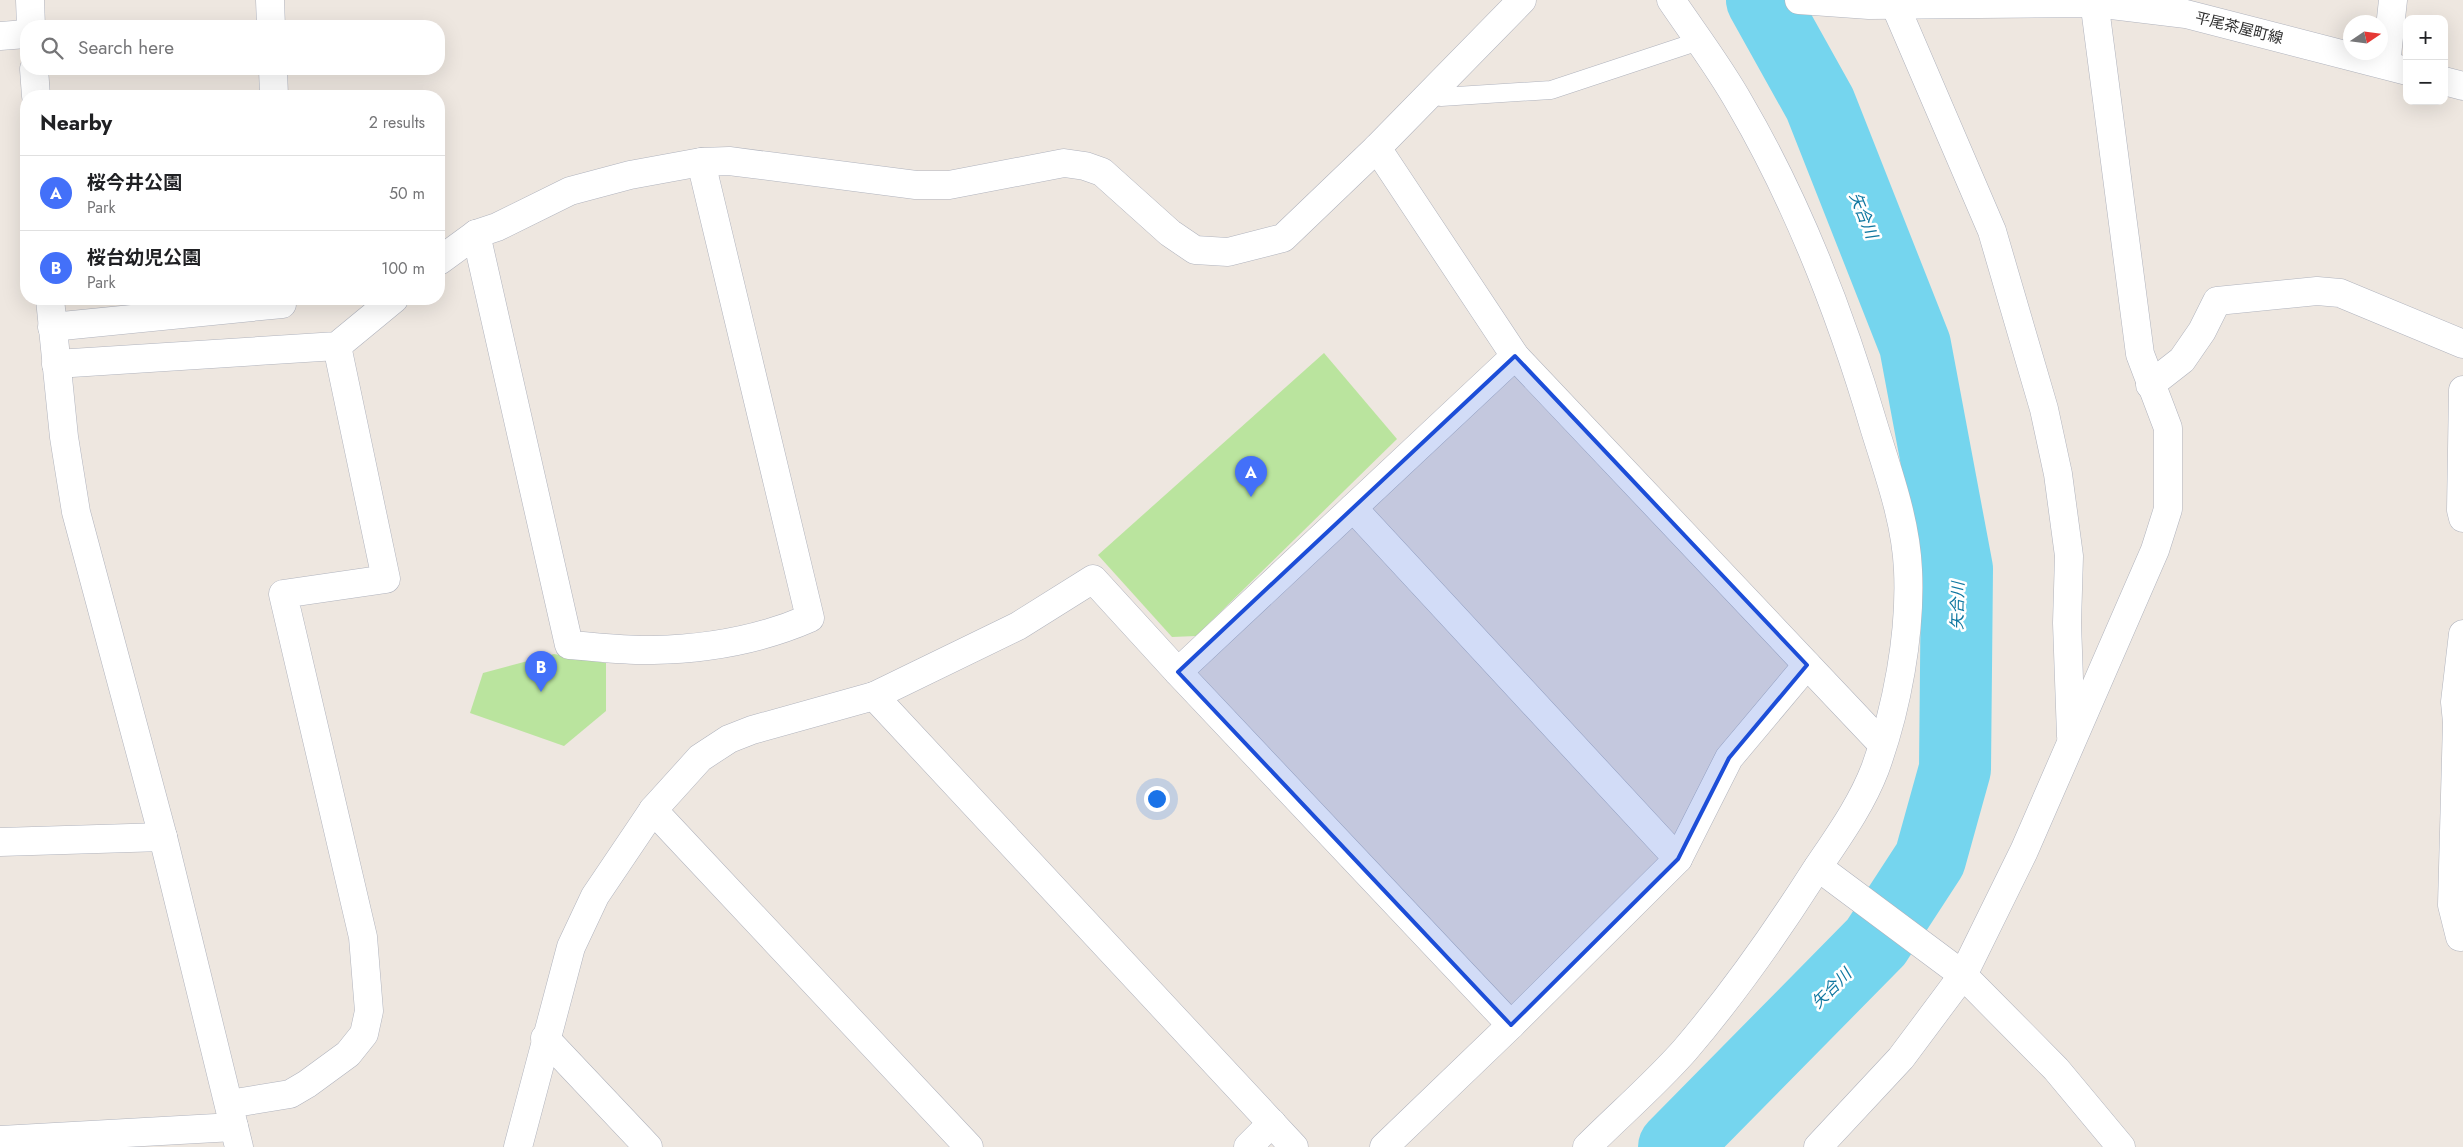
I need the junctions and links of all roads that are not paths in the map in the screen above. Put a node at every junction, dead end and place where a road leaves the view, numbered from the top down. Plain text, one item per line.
1 (30, 0) edge
2 (270, 0) edge
3 (1522, 0) edge
4 (1671, 0) edge
5 (1799, 0) edge
6 (2393, 0) edge
7 (2094, 2) edge
8 (1884, 4) edge
9 (31, 20) edge
10 (271, 20) edge
11 (20, 34) edge
12 (0, 36) edge
13 (1699, 41) junction
14 (2396, 68) edge
15 (34, 75) edge
16 (273, 75) edge
17 (2448, 82) edge
18 (2463, 86) edge
19 (36, 90) edge
20 (274, 90) edge
21 (1430, 92) junction
22 (1377, 148) junction
23 (702, 162) junction
24 (476, 234) junction
25 (445, 256) edge
26 (50, 305) edge
27 (272, 305) edge
28 (387, 305) edge
29 (52, 327) junction
30 (2463, 344) edge
31 (338, 346) junction
32 (1515, 356) junction
33 (56, 364) junction
34 (2150, 385) junction
35 (2463, 390) edge
36 (1353, 508) junction
37 (2463, 518) edge
38 (2463, 634) edge
39 (1806, 665) junction
40 (1178, 672) junction
41 (874, 696) junction
42 (2072, 742) junction
43 (1882, 744) junction
44 (653, 810) junction
45 (163, 837) junction
46 (0, 842) edge
47 (1678, 859) junction
48 (1826, 872) junction
49 (2463, 936) edge
50 (1954, 969) junction
51 (1511, 1025) junction
52 (545, 1038) junction
53 (1272, 1123) junction
54 (234, 1126) edge
55 (0, 1140) edge
56 (518, 1147) edge
57 (648, 1147) edge
58 (969, 1147) edge
59 (1248, 1147) edge
60 (1294, 1147) edge
61 (1384, 1147) edge
62 (1587, 1147) edge
63 (1818, 1147) edge
64 (2122, 1147) edge

1 - 9 street
2 - 10 street
3 - 21 street
4 - 13 street
5 - 8 street, 平尾茶屋町線
6 - 14 street
7 - 8 street, 平尾茶屋町線
7 - 14 street, 平尾茶屋町線
7 - 34 street
8 - 42 street
11 - 12 street
13 - 21 lane
13 - 43 street
15 - 19 street
16 - 20 street
17 - 18 street
21 - 22 street
22 - 23 street
22 - 32 street
23 - 24 street
23 - 24 street
24 - 25 street
26 - 29 street
27 - 29 street
28 - 31 street
29 - 33 street
30 - 34 street
31 - 33 street
31 - 54 street
32 - 36 street
32 - 39 street
33 - 45 street
34 - 42 street
35 - 37 street
36 - 40 street
36 - 47 street
38 - 49 street
39 - 43 street
39 - 47 street
40 - 41 street
40 - 51 street
41 - 44 street
41 - 53 street
42 - 50 street
43 - 48 street
44 - 52 street
44 - 58 street
45 - 46 street
45 - 54 street
47 - 51 street
48 - 50 street
48 - 62 street
50 - 63 street
50 - 64 street
51 - 61 street
52 - 56 street
52 - 57 street
53 - 59 street
53 - 60 street
54 - 55 street

